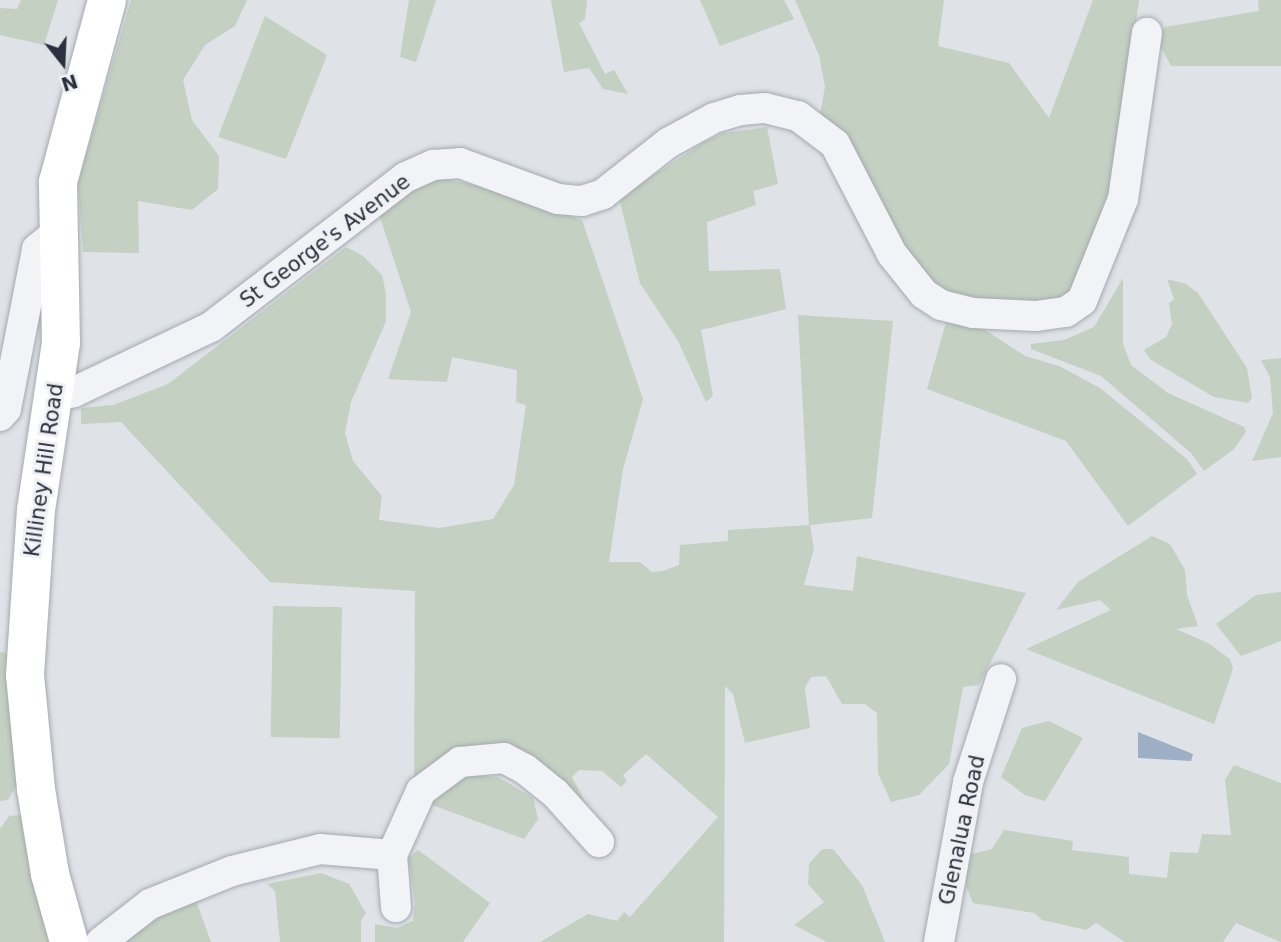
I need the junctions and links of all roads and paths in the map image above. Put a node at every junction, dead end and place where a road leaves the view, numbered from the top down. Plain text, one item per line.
1 (107, 0) edge
2 (1147, 33) dead end
3 (59, 231) junction
4 (54, 396) junction
5 (0, 416) edge
6 (1001, 679) dead end
7 (598, 842) dead end
8 (391, 855) junction
9 (396, 907) dead end
10 (69, 942) edge
11 (101, 942) edge
12 (939, 942) edge

1 - 3 main road, Killiney Hill Road
2 - 4 street, St George's Avenue
3 - 4 main road, Killiney Hill Road
3 - 5 street
4 - 10 main road, Killiney Hill Road
6 - 12 street, Glenalua Road
7 - 8 street
8 - 9 street
8 - 11 street

